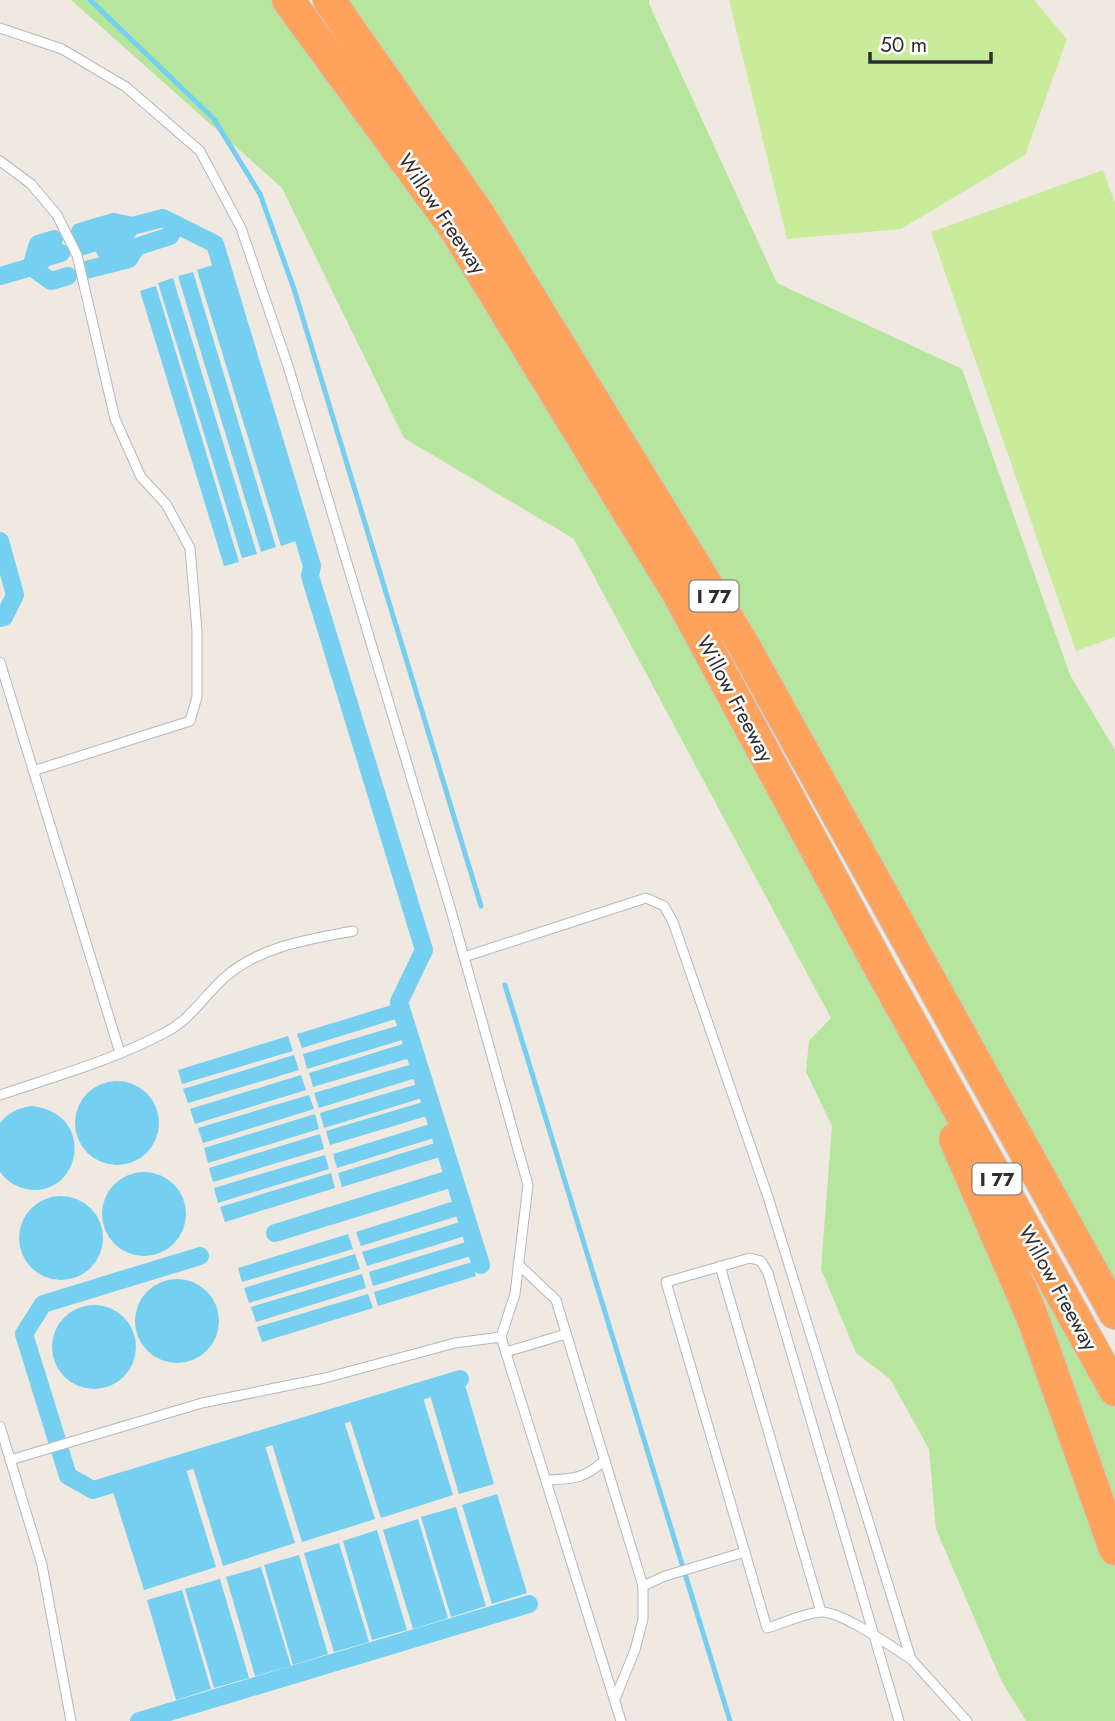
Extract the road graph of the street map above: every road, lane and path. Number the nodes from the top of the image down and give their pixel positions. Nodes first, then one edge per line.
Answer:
1 (288, 0) edge
2 (329, 0) edge
3 (0, 28) edge
4 (0, 161) edge
5 (0, 662) edge
6 (33, 771) junction
7 (353, 931) dead end
8 (464, 957) junction
9 (880, 968) junction
10 (120, 1053) junction
11 (0, 1095) edge
12 (1062, 1215) junction
13 (518, 1264) junction
14 (720, 1266) junction
15 (1115, 1299) edge
16 (1115, 1313) edge
17 (566, 1334) junction
18 (502, 1336) junction
19 (506, 1353) junction
20 (1115, 1390) edge
21 (0, 1426) edge
22 (10, 1460) junction
23 (605, 1460) junction
24 (547, 1480) junction
25 (1115, 1549) edge
26 (745, 1552) junction
27 (643, 1586) junction
28 (821, 1612) junction
29 (873, 1636) junction
30 (911, 1658) junction
31 (615, 1699) junction
32 (71, 1721) edge
33 (621, 1721) edge
34 (899, 1721) edge
35 (967, 1721) edge

1 - 9 highway, Willow Freeway / I 77
2 - 12 highway, Willow Freeway / I 77
3 - 8 lane
4 - 6 lane
5 - 6 lane
6 - 10 lane
7 - 10 lane
8 - 13 lane
8 - 30 lane
9 - 20 highway, Willow Freeway / I 77
9 - 25 highway
10 - 11 lane
12 - 15 highway
12 - 16 highway, Willow Freeway / I 77
13 - 17 lane
13 - 18 lane
14 - 26 lane
14 - 28 lane
14 - 29 lane
17 - 19 lane
17 - 23 lane
18 - 19 lane
18 - 22 lane
19 - 24 lane
21 - 22 lane
22 - 32 lane
23 - 24 lane
23 - 27 lane
24 - 31 lane
26 - 27 lane
26 - 28 lane
27 - 31 lane
28 - 29 lane
29 - 30 lane
29 - 34 lane
30 - 35 lane
31 - 33 lane

